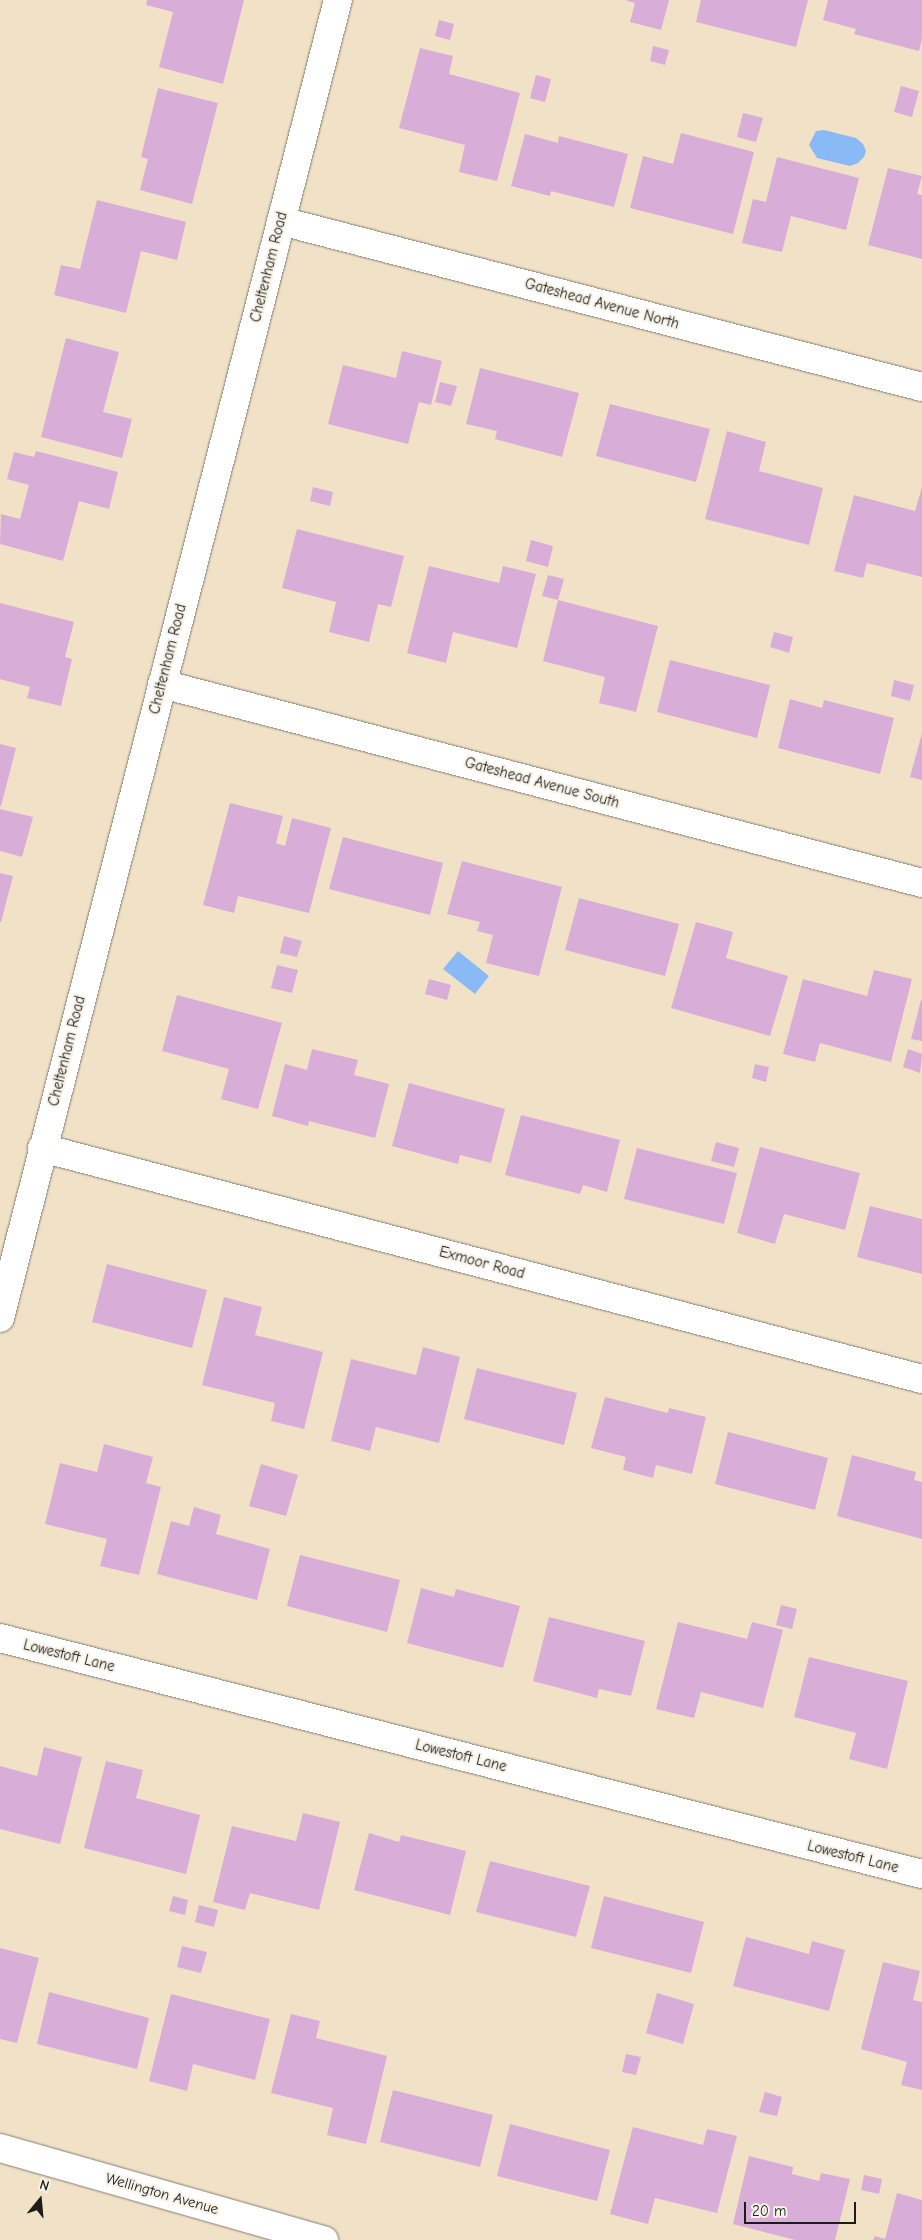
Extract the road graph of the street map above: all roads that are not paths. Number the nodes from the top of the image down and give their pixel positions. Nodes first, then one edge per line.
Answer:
1 (338, 0) edge
2 (281, 221) junction
3 (922, 387) edge
4 (162, 684) junction
5 (922, 883) edge
6 (42, 1148) junction
7 (0, 1318) edge
8 (922, 1378) edge
9 (0, 1638) edge
10 (922, 1874) edge
11 (0, 2148) edge
12 (324, 2240) edge

1 - 2 street, Cheltenham Road
2 - 3 street, Gateshead Avenue North
2 - 4 street, Cheltenham Road
4 - 5 street, Gateshead Avenue South
4 - 6 street, Cheltenham Road
6 - 7 street, Cheltenham Road
6 - 8 street, Exmoor Road
9 - 10 street, Lowestoft Lane
11 - 12 street, Wellington Avenue

